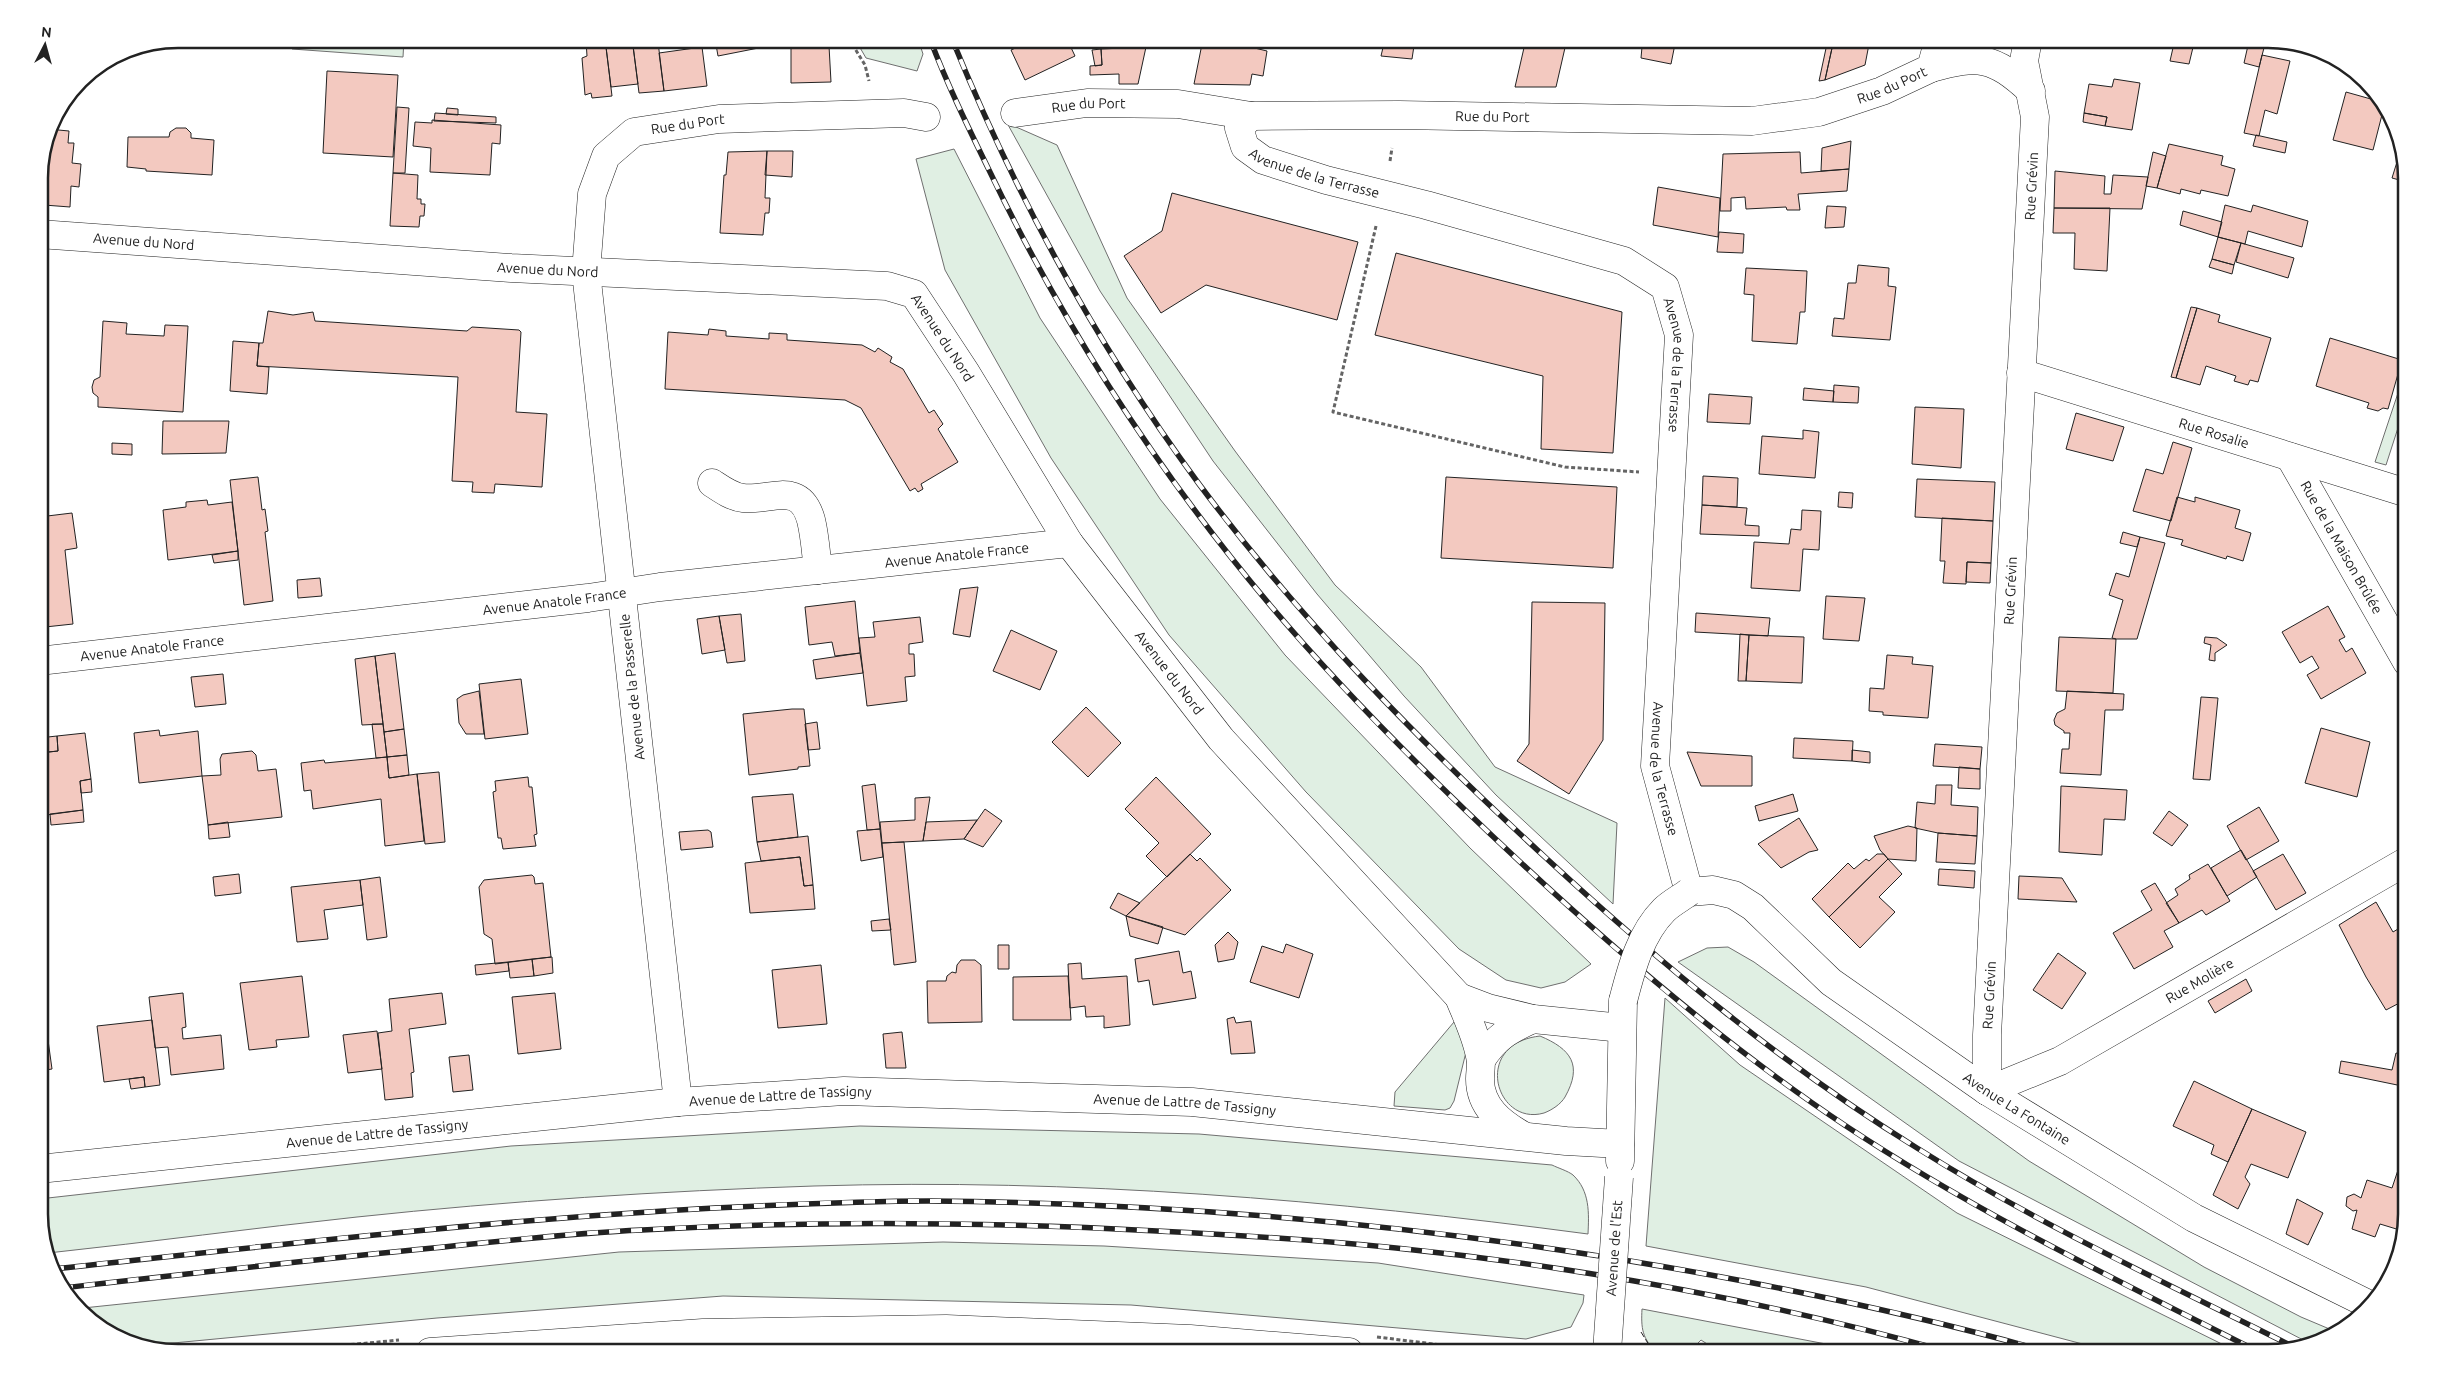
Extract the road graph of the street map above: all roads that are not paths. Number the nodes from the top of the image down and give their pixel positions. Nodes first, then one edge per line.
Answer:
1 (1937, 48) edge
2 (2026, 48) edge
3 (1931, 68) junction
4 (2031, 91) junction
5 (1014, 113) dead end
6 (1251, 116) junction
7 (926, 117) dead end
8 (48, 235) edge
9 (586, 272) junction
10 (2021, 373) junction
11 (2290, 457) junction
12 (712, 483) dead end
13 (2398, 490) edge
14 (1069, 543) junction
15 (818, 570) junction
16 (621, 593) junction
17 (2398, 646) edge
18 (48, 660) edge
19 (2398, 866) edge
20 (1689, 892) junction
21 (1459, 997) junction
22 (1622, 1014) junction
23 (1533, 1019) junction
24 (1481, 1060) junction
25 (1987, 1091) junction
26 (678, 1102) junction
27 (1522, 1135) junction
28 (1620, 1144) junction
29 (48, 1169) edge
30 (2364, 1302) edge
31 (704, 1342) edge
32 (649, 1344) edge
33 (1251, 1344) edge
34 (1607, 1344) edge

1 - 3 street, Rue du Port
2 - 4 street, Rue Grévin
3 - 4 street
3 - 6 street, Rue du Port
4 - 10 street, Rue Grévin
5 - 6 street, Rue du Port
6 - 20 street, Avenue de la Terrasse
7 - 9 street, Rue du Port
8 - 9 street, Avenue du Nord
9 - 14 street, Avenue du Nord
9 - 16 street, Avenue de la Passerelle
10 - 11 street, Rue Rosalie
10 - 25 street, Rue Grévin
11 - 13 street, Rue Rosalie
11 - 17 street, Rue de la Maison Brûlée
12 - 15 street
14 - 15 street, Avenue Anatole France
14 - 21 street, Avenue du Nord
15 - 16 street, Avenue Anatole France
16 - 18 street, Avenue Anatole France
16 - 26 street, Avenue de la Passerelle
19 - 25 street, Rue Molière
20 - 22 street, Avenue de l'Est, bridge
20 - 25 street, Avenue La Fontaine
21 - 23 street
21 - 24 street
22 - 23 street
22 - 28 street, Avenue de l'Est
23 - 24 street
24 - 27 street
25 - 30 street, Avenue La Fontaine
26 - 27 street, Avenue de Lattre de Tassigny
26 - 29 street, Avenue de Lattre de Tassigny
27 - 28 street, Avenue de Lattre de Tassigny
28 - 34 street, Avenue de l'Est, bridge
31 - 32 street
31 - 33 street

